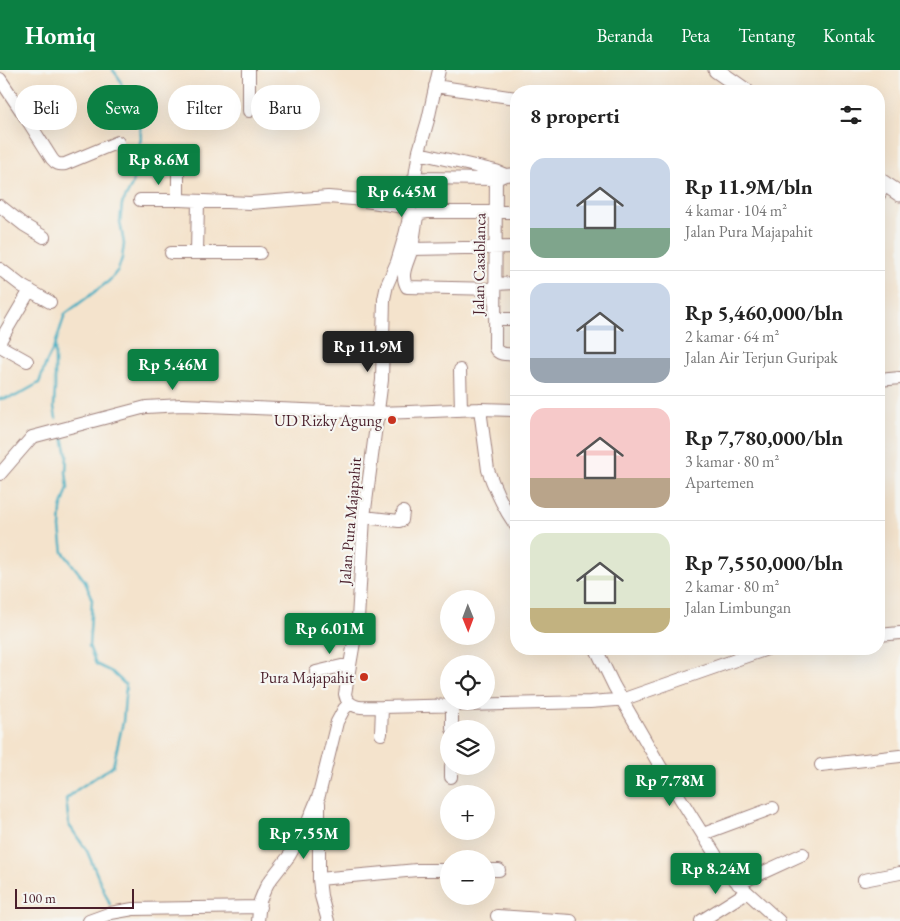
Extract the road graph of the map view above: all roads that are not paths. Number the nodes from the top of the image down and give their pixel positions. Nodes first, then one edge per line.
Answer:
1 (249, 70) edge
2 (439, 70) edge
3 (716, 70) edge
4 (0, 79) edge
5 (737, 85) edge
6 (435, 86) junction
7 (510, 97) edge
8 (249, 111) dead end
9 (118, 142) dead end
10 (418, 153) junction
11 (432, 156) junction
12 (178, 166) dead end
13 (503, 175) edge
14 (420, 178) junction
15 (885, 188) edge
16 (900, 194) edge
17 (140, 200) dead end
18 (178, 200) junction
19 (198, 201) junction
20 (0, 206) edge
21 (410, 208) junction
22 (493, 212) junction
23 (510, 212) edge
24 (44, 237) dead end
25 (496, 247) junction
26 (510, 247) edge
27 (412, 249) junction
28 (171, 252) dead end
29 (196, 253) junction
30 (260, 253) dead end
31 (0, 269) edge
32 (510, 284) edge
33 (495, 287) junction
34 (30, 290) junction
35 (50, 302) dead end
36 (495, 319) junction
37 (510, 319) edge
38 (0, 342) edge
39 (0, 346) edge
40 (510, 354) edge
41 (27, 361) dead end
42 (460, 370) dead end
43 (900, 378) edge
44 (885, 379) edge
45 (480, 408) junction
46 (461, 410) junction
47 (510, 410) edge
48 (377, 413) junction
49 (0, 474) edge
50 (403, 512) dead end
51 (510, 513) edge
52 (364, 517) junction
53 (900, 633) edge
54 (885, 634) edge
55 (599, 655) edge
56 (750, 655) edge
57 (350, 664) junction
58 (316, 672) dead end
59 (622, 699) junction
60 (349, 704) junction
61 (495, 704) edge
62 (440, 705) edge
63 (382, 707) junction
64 (380, 734) dead end
65 (900, 756) edge
66 (821, 765) dead end
67 (319, 795) junction
68 (773, 808) dead end
69 (702, 834) junction
70 (804, 854) dead end
71 (440, 870) edge
72 (900, 873) edge
73 (319, 879) junction
74 (864, 880) dead end
75 (742, 888) junction
76 (260, 907) junction
77 (497, 916) dead end
78 (95, 920) edge
79 (258, 921) edge
80 (328, 921) edge
81 (571, 921) edge
82 (701, 921) edge
83 (779, 921) edge

1 - 8 street
2 - 6 street, Jalan Pura Majapahit
3 - 5 main road
4 - 9 street
6 - 7 street
6 - 10 street, Jalan Pura Majapahit
10 - 11 street
10 - 14 street, Jalan Pura Majapahit
11 - 13 street
11 - 14 street
12 - 18 street
13 - 14 street
13 - 22 street, Jalan Casablanca
14 - 21 street, Jalan Pura Majapahit
15 - 16 main road
17 - 18 street
18 - 19 street
19 - 21 street
19 - 29 street
20 - 24 street
21 - 48 street, Jalan Pura Majapahit
22 - 23 street
22 - 25 street, Jalan Casablanca
22 - 27 street
25 - 26 street
25 - 27 street
25 - 33 street, Jalan Casablanca
27 - 33 street
28 - 29 street
29 - 30 street
31 - 34 street
32 - 33 street
33 - 36 street, Jalan Casablanca
34 - 35 street
34 - 38 street
36 - 37 street
36 - 40 street, Jalan Casablanca
39 - 41 street
42 - 46 street
43 - 44 street
45 - 46 street
45 - 47 street
45 - 51 street
46 - 48 street
48 - 49 street
48 - 52 street, Jalan Pura Majapahit
50 - 52 street
52 - 57 street, Jalan Pura Majapahit
53 - 54 street
55 - 59 street
56 - 59 street
57 - 58 street
57 - 60 street, Jalan Pura Majapahit
59 - 61 street
59 - 69 street
60 - 63 street
60 - 67 street
62 - 63 street
63 - 64 street
65 - 66 street
67 - 73 street
67 - 76 street
68 - 69 street
69 - 75 street
70 - 75 street
71 - 73 street
72 - 74 street
73 - 80 street
75 - 82 street
75 - 83 street
76 - 78 street
76 - 79 street
77 - 81 street

